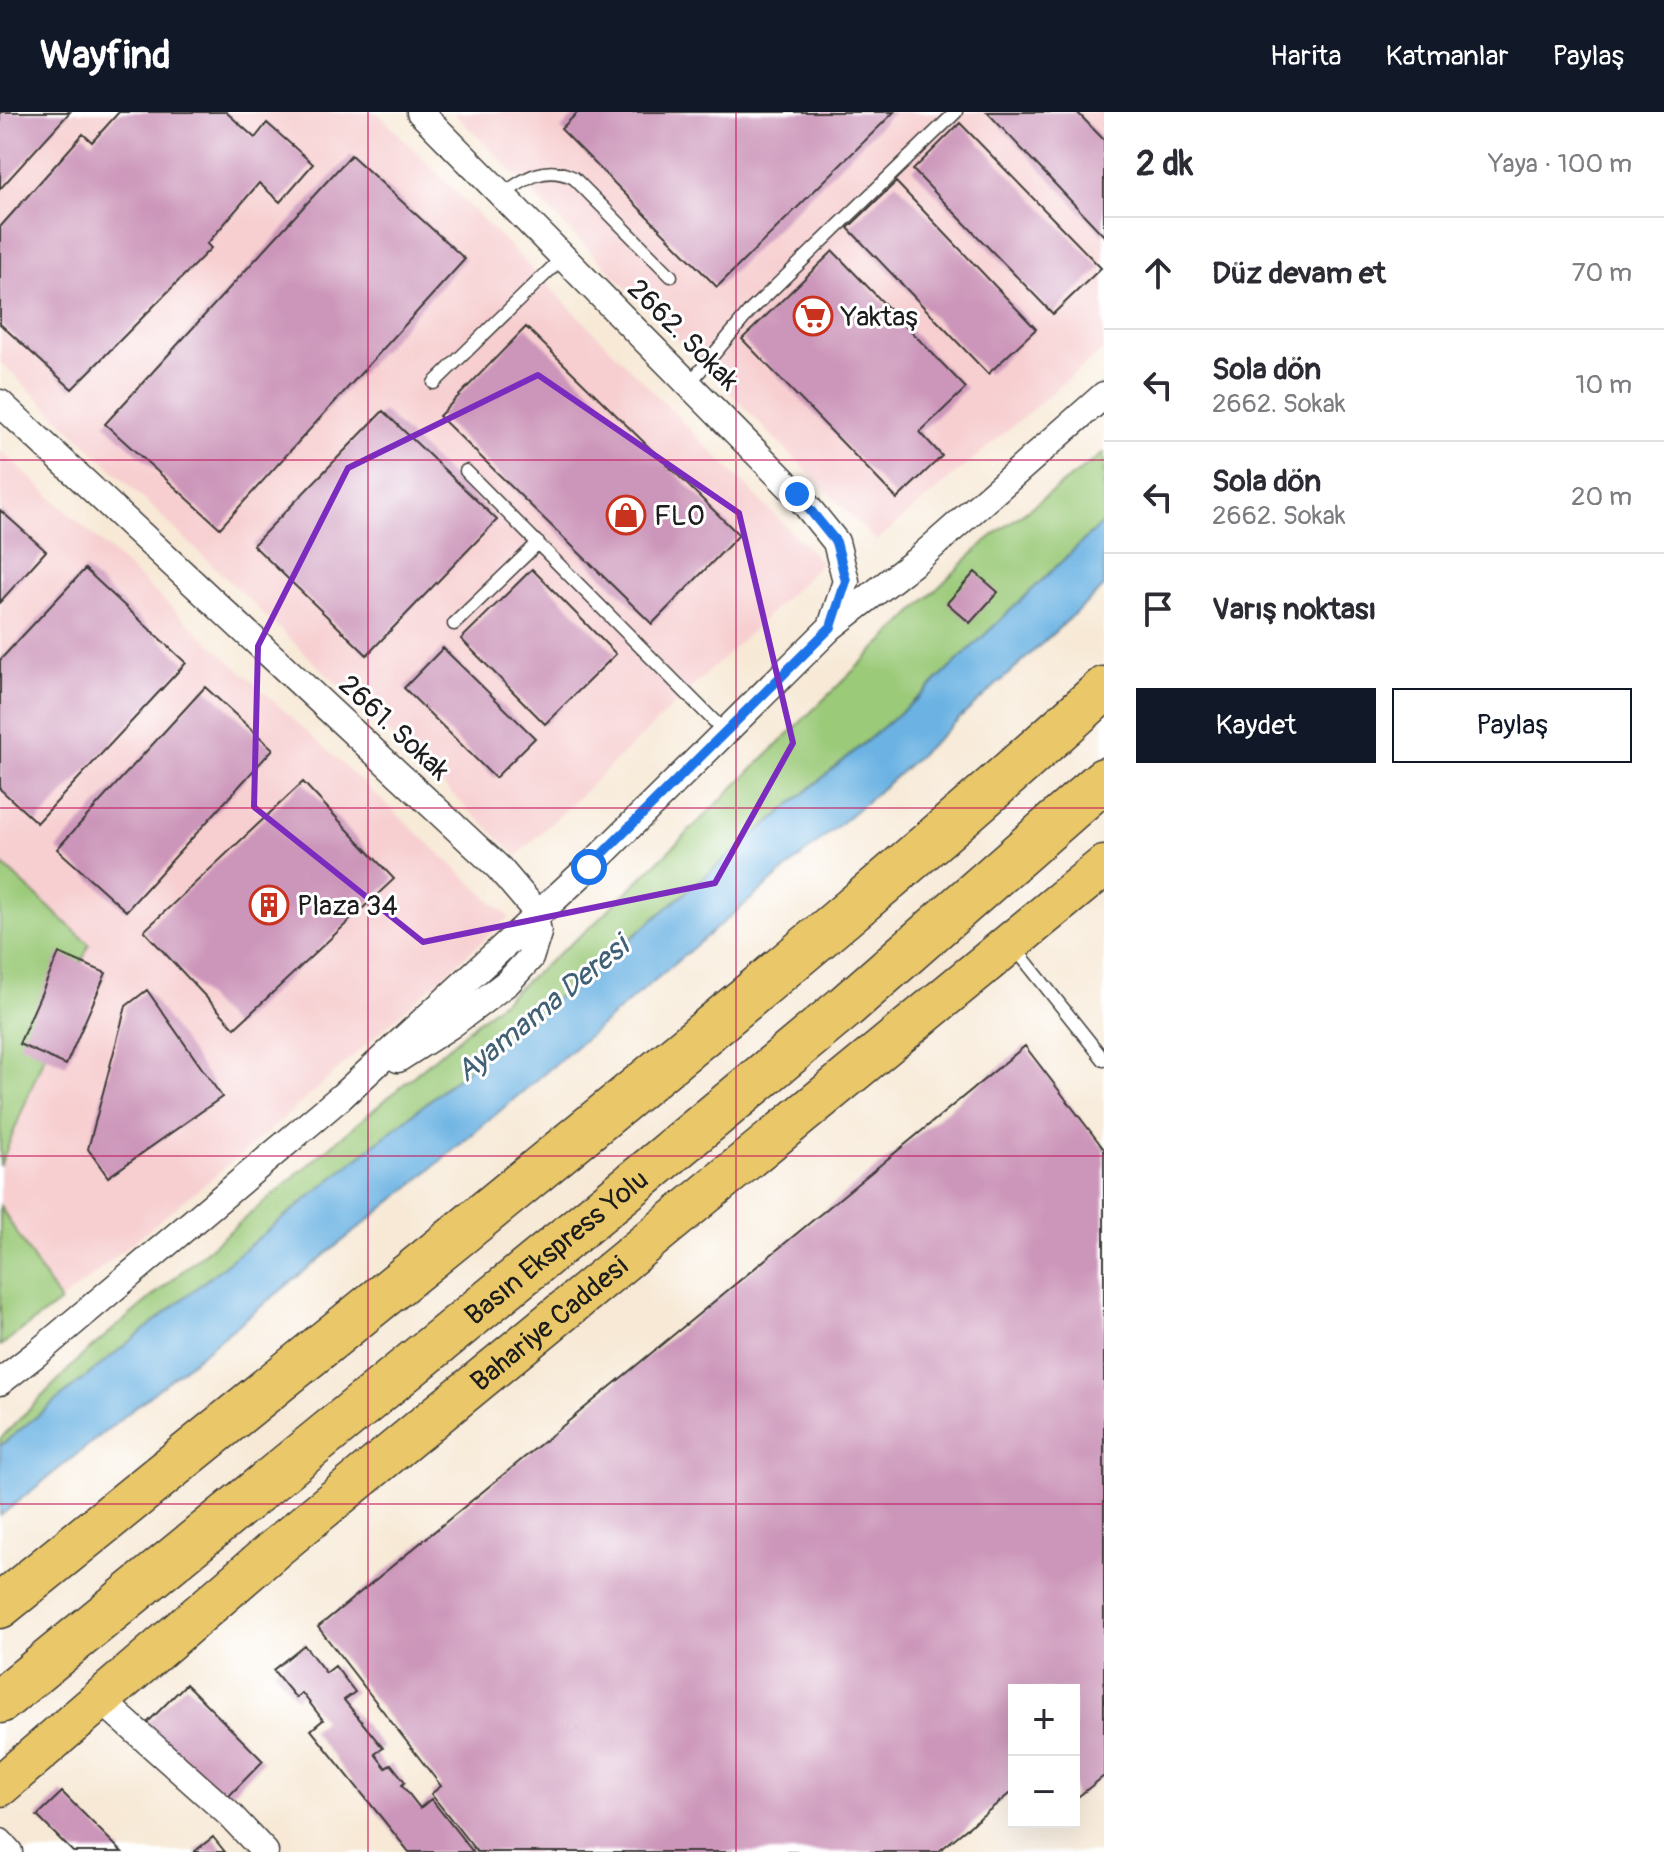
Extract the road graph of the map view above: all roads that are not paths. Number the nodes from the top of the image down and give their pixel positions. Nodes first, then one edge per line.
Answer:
1 (420, 112) edge
2 (956, 112) edge
3 (502, 195) junction
4 (563, 257) junction
5 (671, 276) dead end
6 (434, 383) dead end
7 (689, 384) junction
8 (1104, 395) edge
9 (0, 403) edge
10 (466, 471) dead end
11 (538, 543) junction
12 (454, 624) dead end
13 (831, 627) junction
14 (1104, 689) edge
15 (725, 732) junction
16 (1104, 780) edge
17 (1104, 866) edge
18 (535, 917) junction
19 (1010, 943) junction
20 (1104, 1060) edge
21 (0, 1382) edge
22 (0, 1606) edge
23 (100, 1699) junction
24 (0, 1701) edge
25 (0, 1786) edge
26 (0, 1842) edge
27 (9, 1852) edge
28 (265, 1852) edge

1 - 3 street, 2662. Sokak
2 - 7 lane
3 - 4 street, 2662. Sokak
3 - 5 lane
4 - 6 lane
4 - 7 street, 2662. Sokak
7 - 13 street, 2662. Sokak
8 - 13 street
9 - 18 street, 2661. Sokak
10 - 11 lane
11 - 12 lane
11 - 15 lane
13 - 15 street
14 - 22 highway
15 - 18 street
16 - 24 highway, Basın Ekspress Yolu
17 - 19 main road, Bahariye Caddesi
18 - 21 street
19 - 20 lane
19 - 23 main road, Bahariye Caddesi
23 - 25 main road, Bahariye Caddesi
23 - 28 street
26 - 27 street

